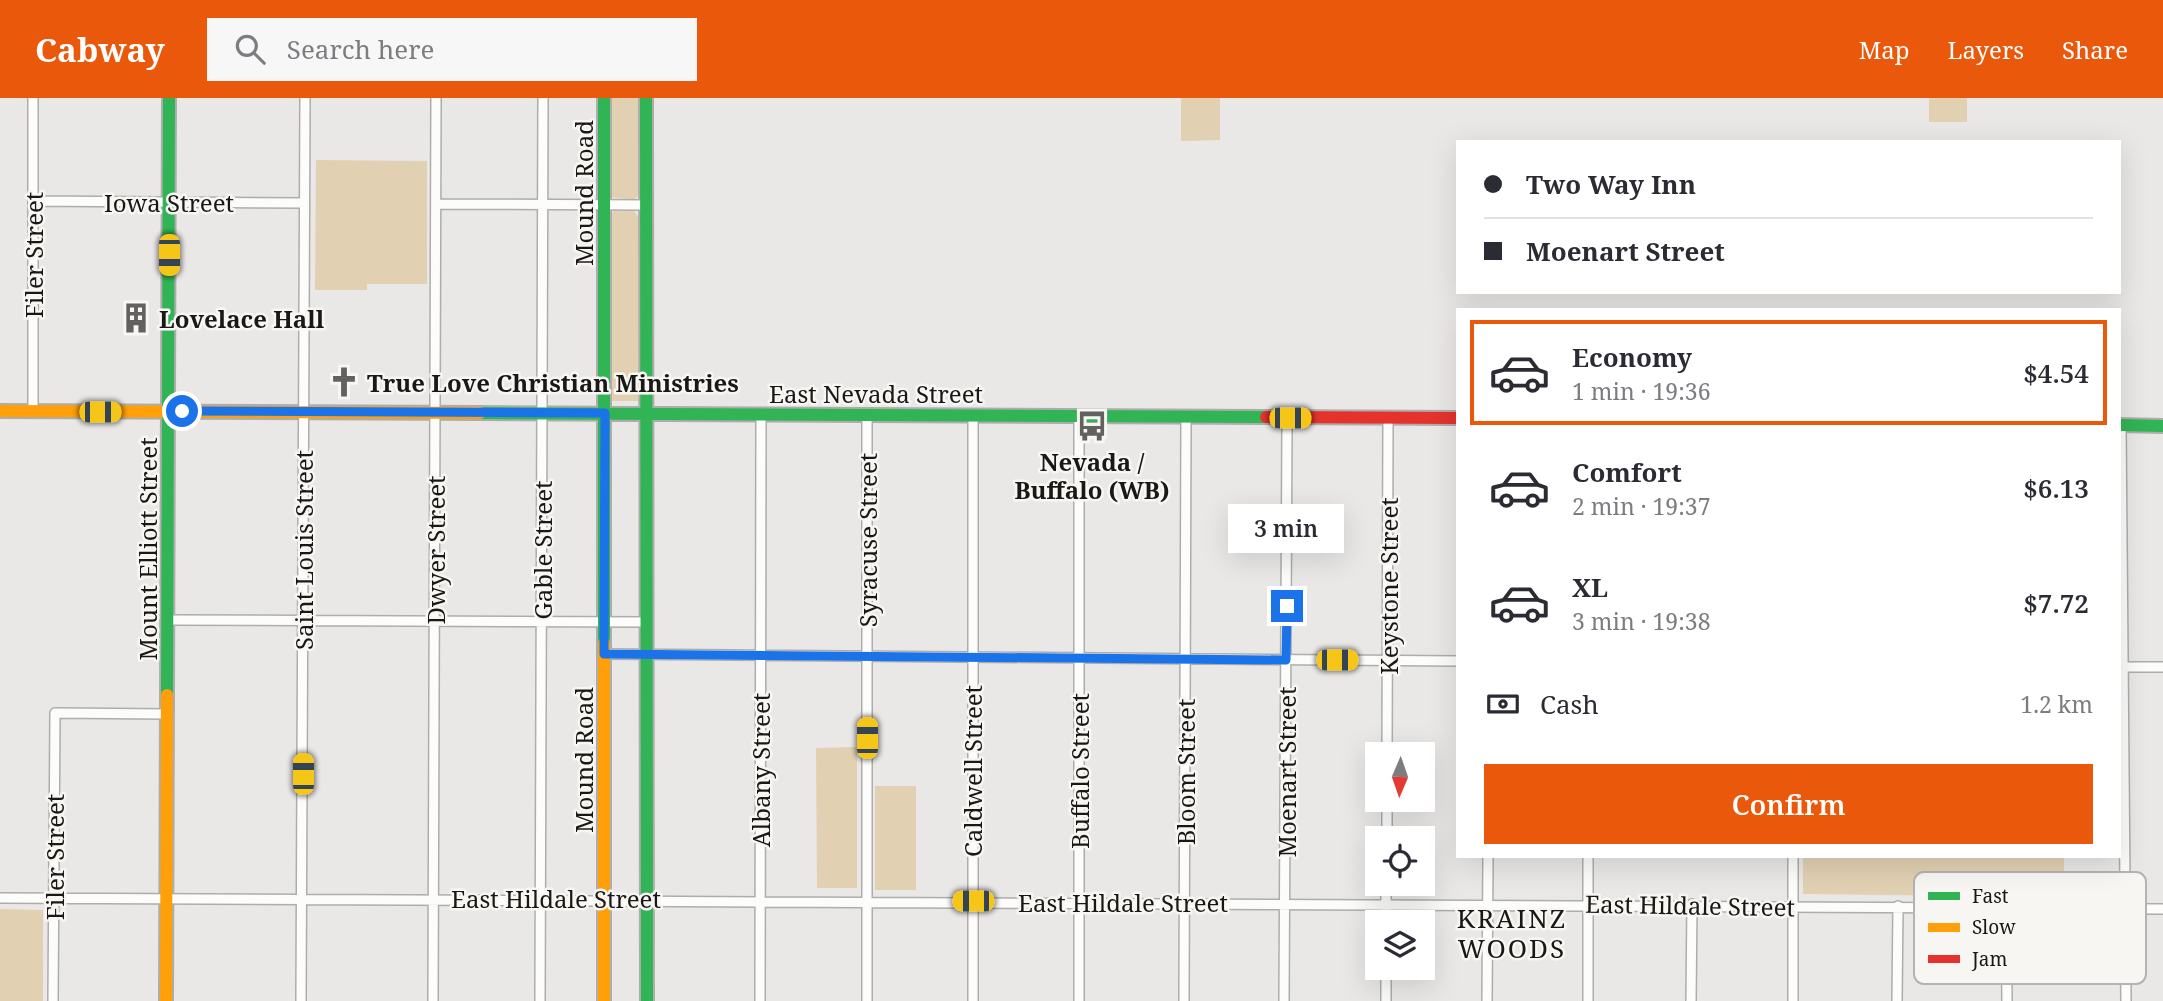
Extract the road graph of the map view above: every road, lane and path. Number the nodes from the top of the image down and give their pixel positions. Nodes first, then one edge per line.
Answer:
1 (33, 98) edge
2 (169, 98) edge
3 (304, 98) edge
4 (436, 98) edge
5 (543, 98) edge
6 (604, 98) edge
7 (646, 98) edge
8 (33, 201) junction
9 (169, 203) junction
10 (304, 203) junction
11 (436, 204) junction
12 (543, 205) junction
13 (605, 205) junction
14 (646, 205) junction
15 (0, 411) edge
16 (33, 411) junction
17 (168, 411) junction
18 (303, 412) junction
19 (435, 413) junction
20 (542, 413) junction
21 (605, 413) junction
22 (647, 413) junction
23 (761, 414) junction
24 (867, 414) junction
25 (973, 415) junction
26 (1079, 416) junction
27 (1186, 416) junction
28 (1290, 418) junction
29 (1388, 418) junction
30 (1456, 418) edge
31 (2121, 425) edge
32 (2163, 426) edge
33 (167, 620) junction
34 (303, 621) junction
35 (435, 621) junction
36 (605, 621) junction
37 (542, 622) junction
38 (647, 622) junction
39 (604, 654) junction
40 (646, 654) junction
41 (760, 655) junction
42 (867, 656) junction
43 (972, 657) junction
44 (1079, 658) junction
45 (1185, 659) junction
46 (1286, 660) junction
47 (1387, 660) junction
48 (1456, 661) edge
49 (2121, 667) edge
50 (2163, 667) edge
51 (167, 714) junction
52 (1387, 742) edge
53 (1488, 858) edge
54 (1588, 858) edge
55 (1793, 858) edge
56 (2124, 872) edge
57 (1386, 896) edge
58 (302, 897) junction
59 (0, 898) edge
60 (54, 898) junction
61 (166, 898) junction
62 (433, 898) junction
63 (541, 898) junction
64 (604, 899) junction
65 (647, 899) junction
66 (760, 900) junction
67 (867, 900) junction
68 (973, 901) junction
69 (1079, 902) junction
70 (1184, 902) junction
71 (1285, 903) junction
72 (1386, 903) junction
73 (1488, 904) junction
74 (1588, 904) junction
75 (1692, 904) junction
76 (1793, 906) junction
77 (1898, 906) junction
78 (1914, 906) edge
79 (1386, 910) edge
80 (1386, 980) edge
81 (53, 1001) edge
82 (166, 1001) edge
83 (301, 1001) edge
84 (433, 1001) edge
85 (540, 1001) edge
86 (604, 1001) edge
87 (647, 1001) edge
88 (761, 1001) edge
89 (867, 1001) edge
90 (973, 1001) edge
91 (1079, 1001) edge
92 (1184, 1001) edge
93 (1284, 1001) edge
94 (1386, 1001) edge
95 (1487, 1001) edge
96 (1588, 1001) edge
97 (1691, 1001) edge
98 (1793, 1001) edge
99 (1897, 1001) edge

1 - 8 street, Filer Street
2 - 9 street, Mount Elliott Street
3 - 10 street, Saint Louis Street
4 - 11 street, Dwyer Street
5 - 12 street, Gable Street
6 - 13 street, Mound Road
7 - 14 street
8 - 9 street, Iowa Street
8 - 16 street, Filer Street
9 - 10 street, Iowa Street
9 - 17 street, Mount Elliott Street
10 - 18 street, Saint Louis Street
11 - 12 street
11 - 19 street, Dwyer Street
12 - 13 street
12 - 20 street, Gable Street
13 - 14 street
13 - 21 street, Mound Road
14 - 22 street
15 - 16 street, East Nevada Street
16 - 17 street, East Nevada Street
17 - 18 street, East Nevada Street
17 - 33 street, Mount Elliott Street
18 - 19 street, East Nevada Street
18 - 34 street, Saint Louis Street
19 - 20 street, East Nevada Street
19 - 35 street, Dwyer Street
20 - 21 street, East Nevada Street
20 - 37 street, Gable Street
21 - 22 street, East Nevada Street
21 - 36 street, Mound Road
22 - 23 street, East Nevada Street
22 - 38 street
23 - 24 street, East Nevada Street
23 - 41 street, Albany Street
24 - 25 street, East Nevada Street
24 - 42 street, Syracuse Street
25 - 26 street, East Nevada Street
25 - 43 street, Caldwell Street
26 - 27 street, East Nevada Street
26 - 44 street, Buffalo Street
27 - 28 street, East Nevada Street
27 - 45 street, Bloom Street
28 - 29 street, East Nevada Street
28 - 46 street, Moenart Street
29 - 30 street, East Nevada Street
29 - 47 street, Keystone Street
31 - 32 street
33 - 34 street
33 - 51 street, Mount Elliott Street
34 - 35 street
34 - 58 street, Saint Louis Street
35 - 37 street
35 - 62 street, Dwyer Street
36 - 37 street
36 - 38 street
36 - 39 street, Mound Road
37 - 63 street, Gable Street
38 - 40 street
39 - 40 street
39 - 64 street, Mound Road
40 - 41 street
40 - 65 street
41 - 42 street
41 - 66 street, Albany Street
42 - 43 street
42 - 67 street, Syracuse Street
43 - 44 street
43 - 68 street, Caldwell Street
44 - 45 street
44 - 69 street, Buffalo Street
45 - 46 street
45 - 70 street, Bloom Street
46 - 47 street
46 - 71 street, Moenart Street
47 - 48 street
47 - 52 street, Keystone Street
49 - 50 street
49 - 56 street
51 - 60 street, Filer Street
51 - 61 street, Mount Elliott Street
53 - 73 street
54 - 74 street
55 - 76 street
57 - 72 street
58 - 61 street, East Hildale Street
58 - 62 street, East Hildale Street
58 - 83 street, Saint Louis Street
59 - 60 street, East Hildale Street
60 - 61 street, East Hildale Street
60 - 81 street, Filer Street
61 - 82 street, Mount Elliott Street
62 - 63 street, East Hildale Street
62 - 84 street, Dwyer Street
63 - 64 street, East Hildale Street
63 - 85 street, Gable Street
64 - 65 street, East Hildale Street
64 - 86 street, Mound Road
65 - 66 street, East Hildale Street
65 - 87 street
66 - 67 street, East Hildale Street
66 - 88 street, Albany Street
67 - 68 street, East Hildale Street
67 - 89 street, Syracuse Street
68 - 69 street, East Hildale Street
68 - 90 street, Caldwell Street
69 - 70 street, East Hildale Street
69 - 91 street, Buffalo Street
70 - 71 street, East Hildale Street
70 - 92 street, Bloom Street
71 - 72 street, East Hildale Street
71 - 93 street, Moenart Street
72 - 73 street, East Hildale Street
72 - 79 street
73 - 74 street, East Hildale Street
73 - 95 street
74 - 75 street, East Hildale Street
74 - 96 street
75 - 76 street, East Hildale Street
75 - 97 street
76 - 77 street, East Hildale Street
76 - 98 street
77 - 78 street, East Hildale Street
77 - 99 street
80 - 94 street

